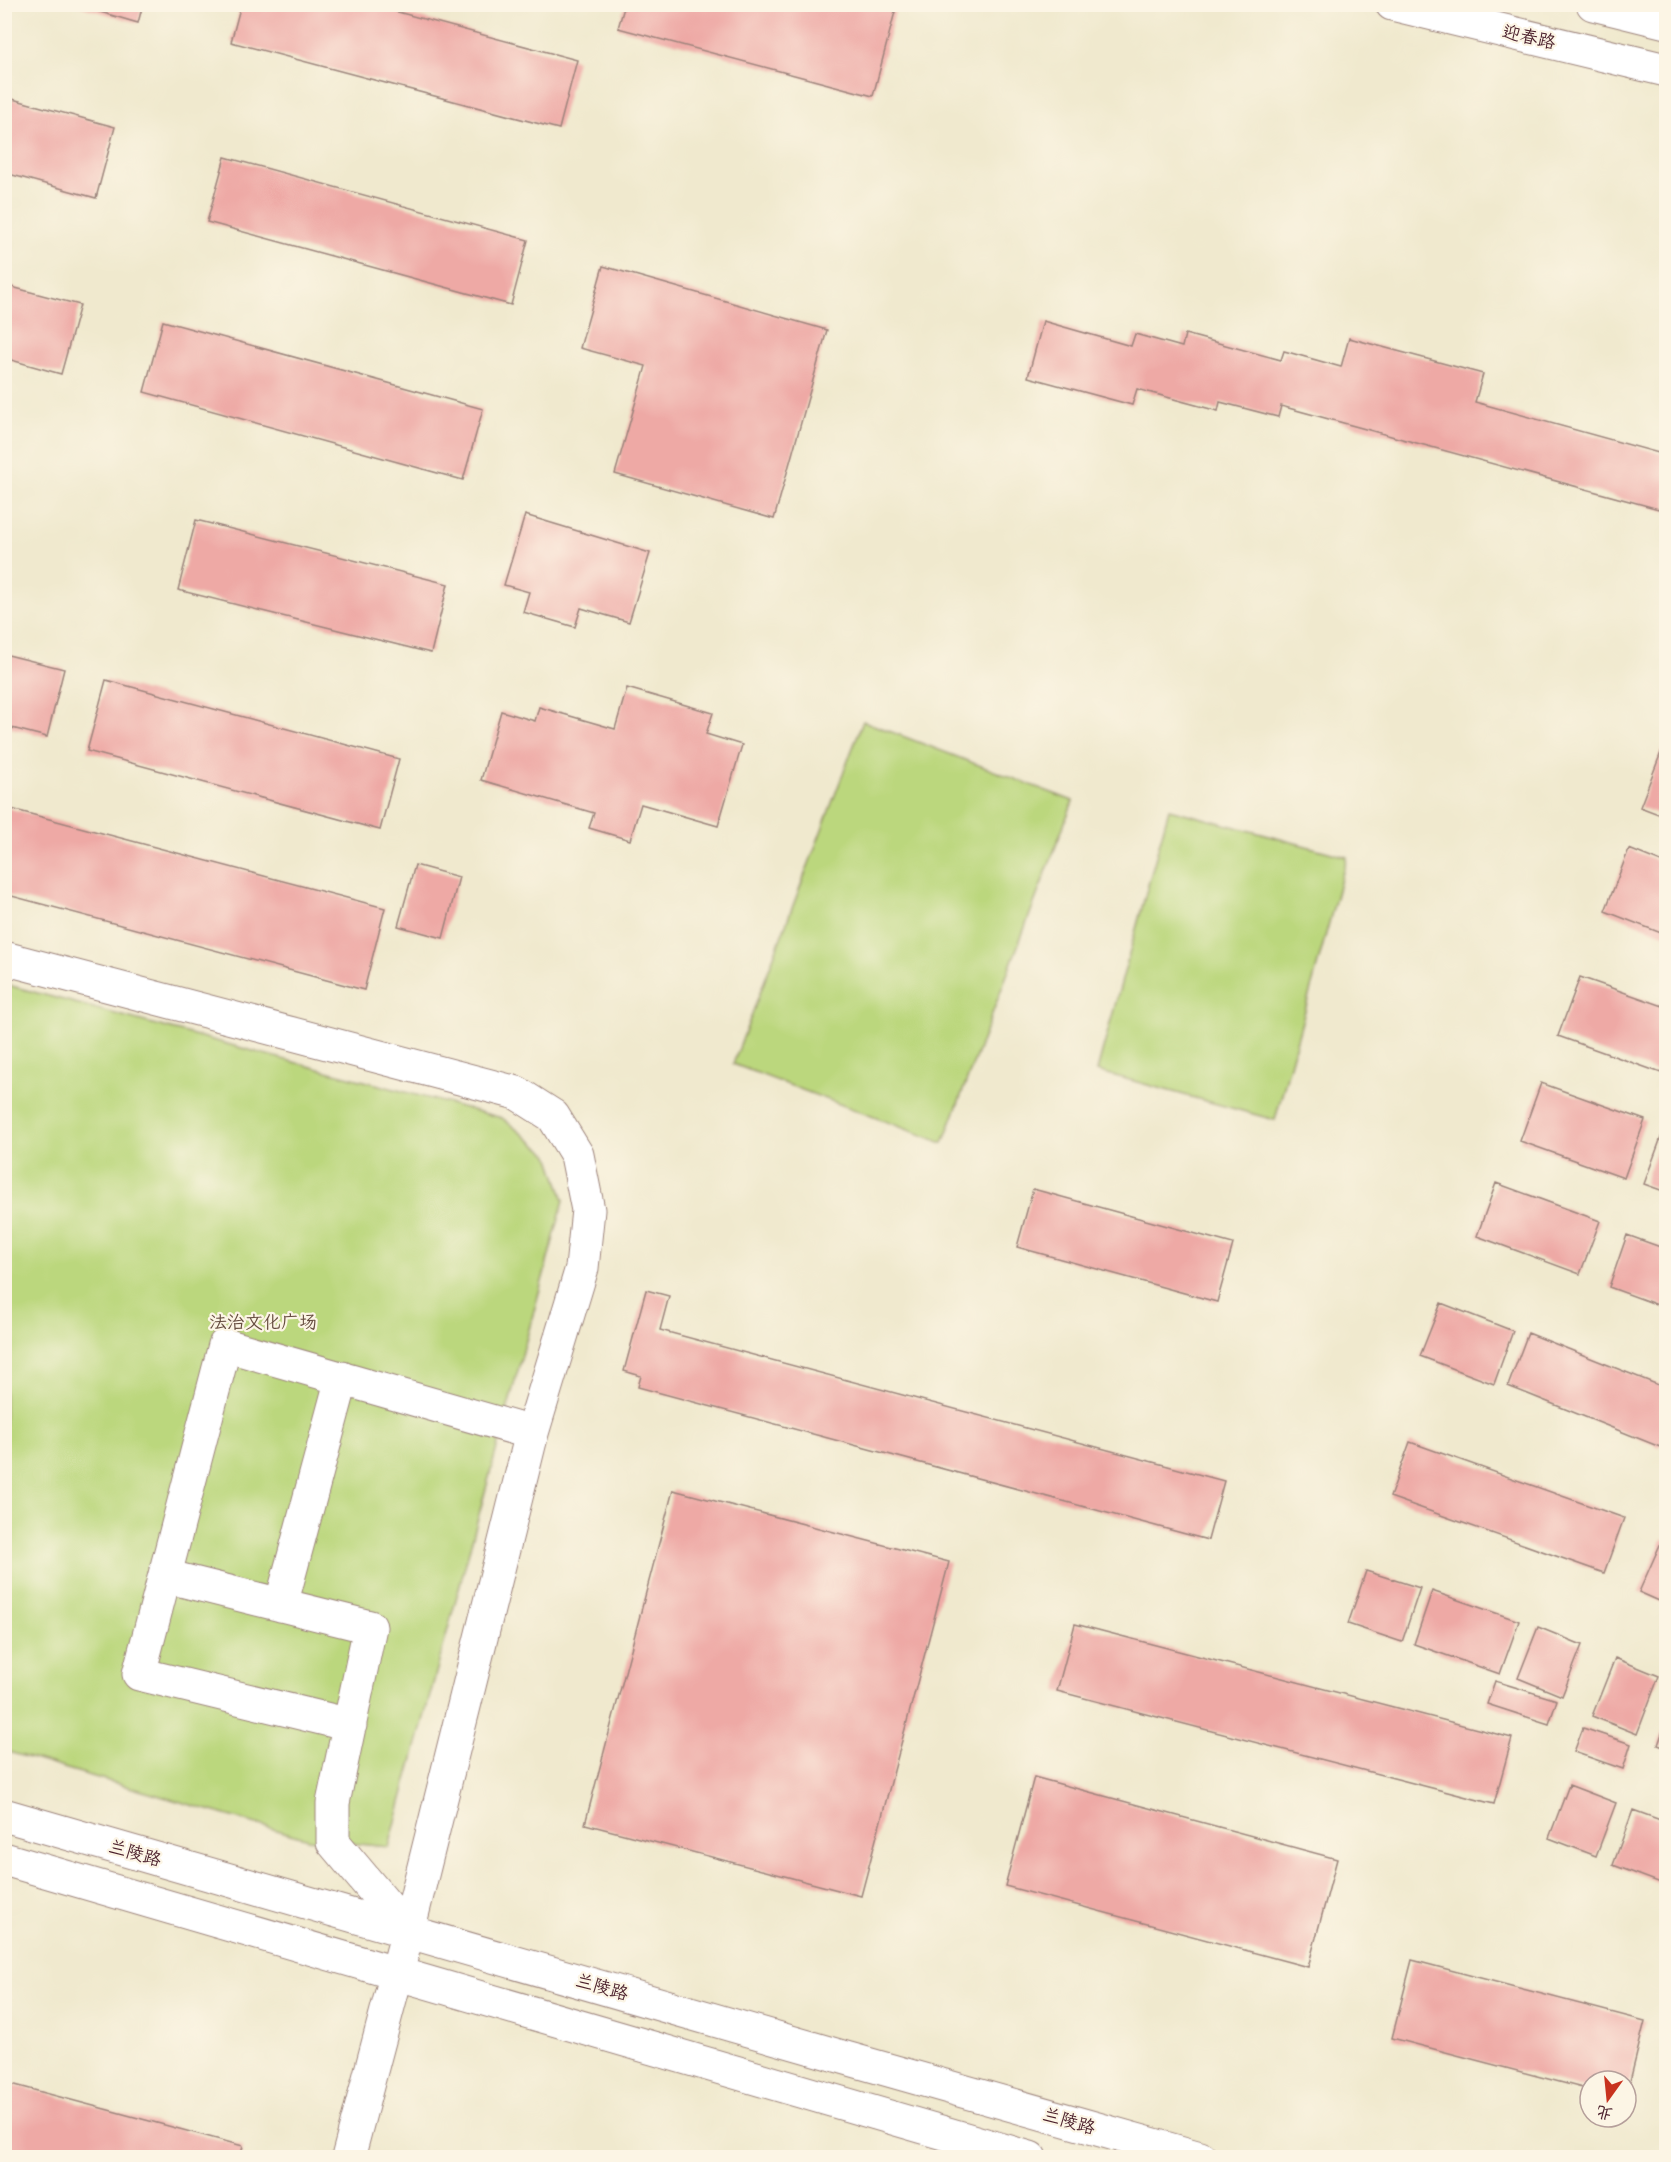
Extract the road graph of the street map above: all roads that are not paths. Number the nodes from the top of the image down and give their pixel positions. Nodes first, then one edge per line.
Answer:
1 (1392, 4) edge
2 (1593, 4) edge
3 (1666, 22) edge
4 (1666, 70) edge
5 (4, 958) edge
6 (342, 1378) junction
7 (532, 1433) junction
8 (165, 1576) junction
9 (281, 1605) junction
10 (350, 1725) junction
11 (4, 1815) edge
12 (4, 1859) edge
13 (408, 1931) junction
14 (396, 1973) junction
15 (348, 2157) edge
16 (1030, 2157) edge
17 (1200, 2157) edge

1 - 4 street, 迎春路
2 - 3 street
5 - 7 street
6 - 7 street
6 - 8 street
6 - 9 street
7 - 13 street
8 - 9 street
8 - 10 street
9 - 10 street
10 - 13 street
11 - 13 street, 兰陵路
12 - 14 street
13 - 14 street
13 - 17 street, 兰陵路
14 - 15 street
14 - 16 street

